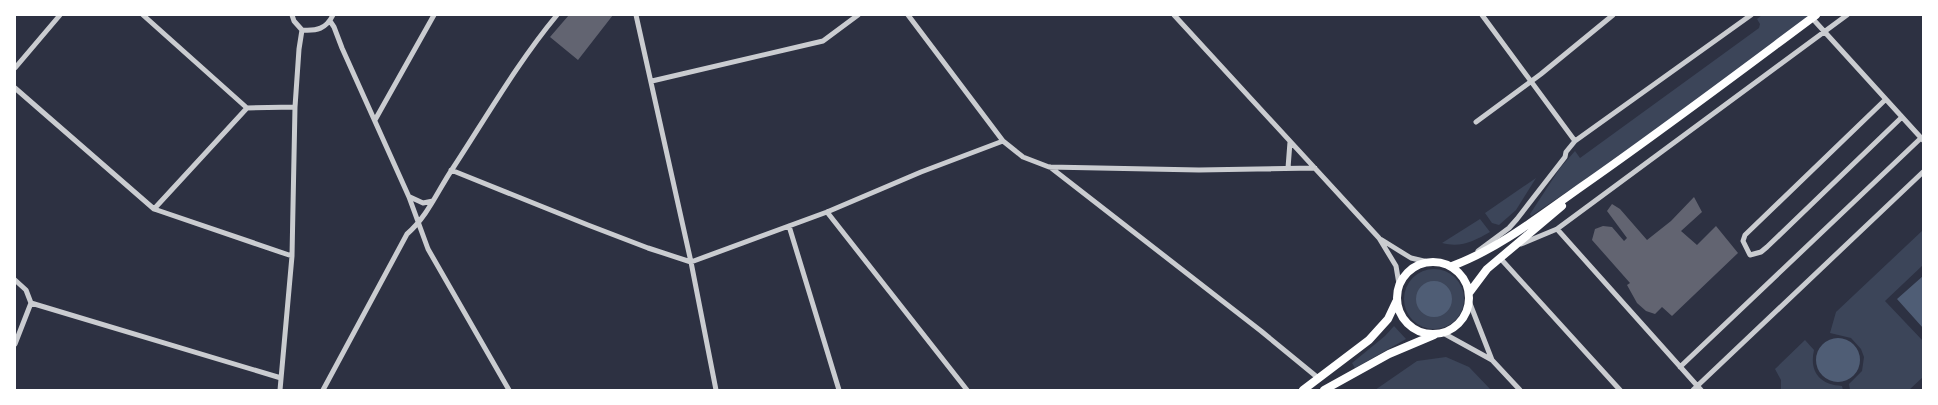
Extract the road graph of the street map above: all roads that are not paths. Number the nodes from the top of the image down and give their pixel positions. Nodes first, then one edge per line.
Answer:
1 (60, 15) edge
2 (143, 15) edge
3 (333, 15) edge
4 (434, 15) edge
5 (557, 15) edge
6 (636, 15) edge
7 (858, 15) edge
8 (908, 15) edge
9 (1174, 15) edge
10 (1482, 15) edge
11 (1612, 15) edge
12 (1751, 15) edge
13 (1847, 15) edge
14 (1814, 17) edge
15 (293, 18) edge
16 (330, 21) junction
17 (302, 30) junction
18 (1823, 32) junction
19 (15, 68) edge
20 (652, 81) junction
21 (1531, 82) junction
22 (15, 88) edge
23 (1885, 100) junction
24 (295, 107) junction
25 (247, 108) junction
26 (1902, 118) junction
27 (375, 120) junction
28 (1476, 122) dead end
29 (1922, 139) edge
30 (1003, 141) junction
31 (1575, 141) junction
32 (1290, 142) junction
33 (1049, 167) junction
34 (1288, 168) junction
35 (1315, 168) junction
36 (451, 170) junction
37 (1923, 172) edge
38 (1601, 174) junction
39 (409, 197) junction
40 (433, 201) junction
41 (154, 209) junction
42 (827, 212) junction
43 (419, 223) junction
44 (789, 226) junction
45 (1557, 229) junction
46 (1379, 238) junction
47 (1511, 248) junction
48 (292, 256) junction
49 (1500, 258) junction
50 (692, 262) junction
51 (1428, 262) junction
52 (1464, 262) junction
53 (1452, 266) junction
54 (15, 280) edge
55 (1399, 284) junction
56 (1469, 297) junction
57 (1396, 302) junction
58 (30, 303) junction
59 (1439, 334) junction
60 (15, 344) edge
61 (1492, 360) junction
62 (1680, 367) junction
63 (1317, 377) junction
64 (281, 378) junction
65 (1697, 389) edge
66 (280, 390) edge
67 (323, 390) edge
68 (510, 390) edge
69 (716, 390) edge
70 (839, 390) edge
71 (967, 390) edge
72 (1304, 390) edge
73 (1324, 390) edge
74 (1520, 390) edge
75 (1620, 390) edge

1 - 19 street
2 - 25 street
3 - 16 street
4 - 27 street
5 - 36 street
6 - 20 street
7 - 20 street
8 - 30 street
9 - 32 street
10 - 21 street
11 - 21 street
12 - 31 street
13 - 18 street
14 - 18 street
14 - 38 main road
15 - 17 street
16 - 17 street
16 - 27 street
17 - 24 street
18 - 23 street
18 - 45 street
20 - 50 street
21 - 28 street
21 - 31 street
22 - 41 street
23 - 26 street
23 - 26 street
24 - 25 street
24 - 48 street
25 - 41 street
26 - 29 street
27 - 39 street
29 - 62 street
30 - 33 street
30 - 42 street
31 - 52 street
32 - 34 street
32 - 35 street
33 - 34 street
33 - 63 street
34 - 35 street
35 - 46 street
36 - 40 street
36 - 50 street
37 - 65 street
38 - 47 main road
38 - 52 main road
39 - 40 street
39 - 43 street
40 - 43 street
41 - 48 street
42 - 44 street
42 - 71 street
43 - 67 street
43 - 68 street
44 - 50 street
44 - 70 street
45 - 47 street
45 - 62 street
46 - 51 street
46 - 55 street
47 - 49 main road
48 - 64 street
49 - 56 main road
49 - 75 street
50 - 69 street
51 - 53 main road
51 - 55 main road
52 - 53 main road
53 - 56 main road
54 - 58 street
55 - 57 main road
56 - 59 main road
56 - 61 street
57 - 59 main road
57 - 63 main road
58 - 60 street
58 - 64 street
59 - 61 street
59 - 73 main road
61 - 74 street
62 - 65 street
63 - 72 main road
64 - 66 street

